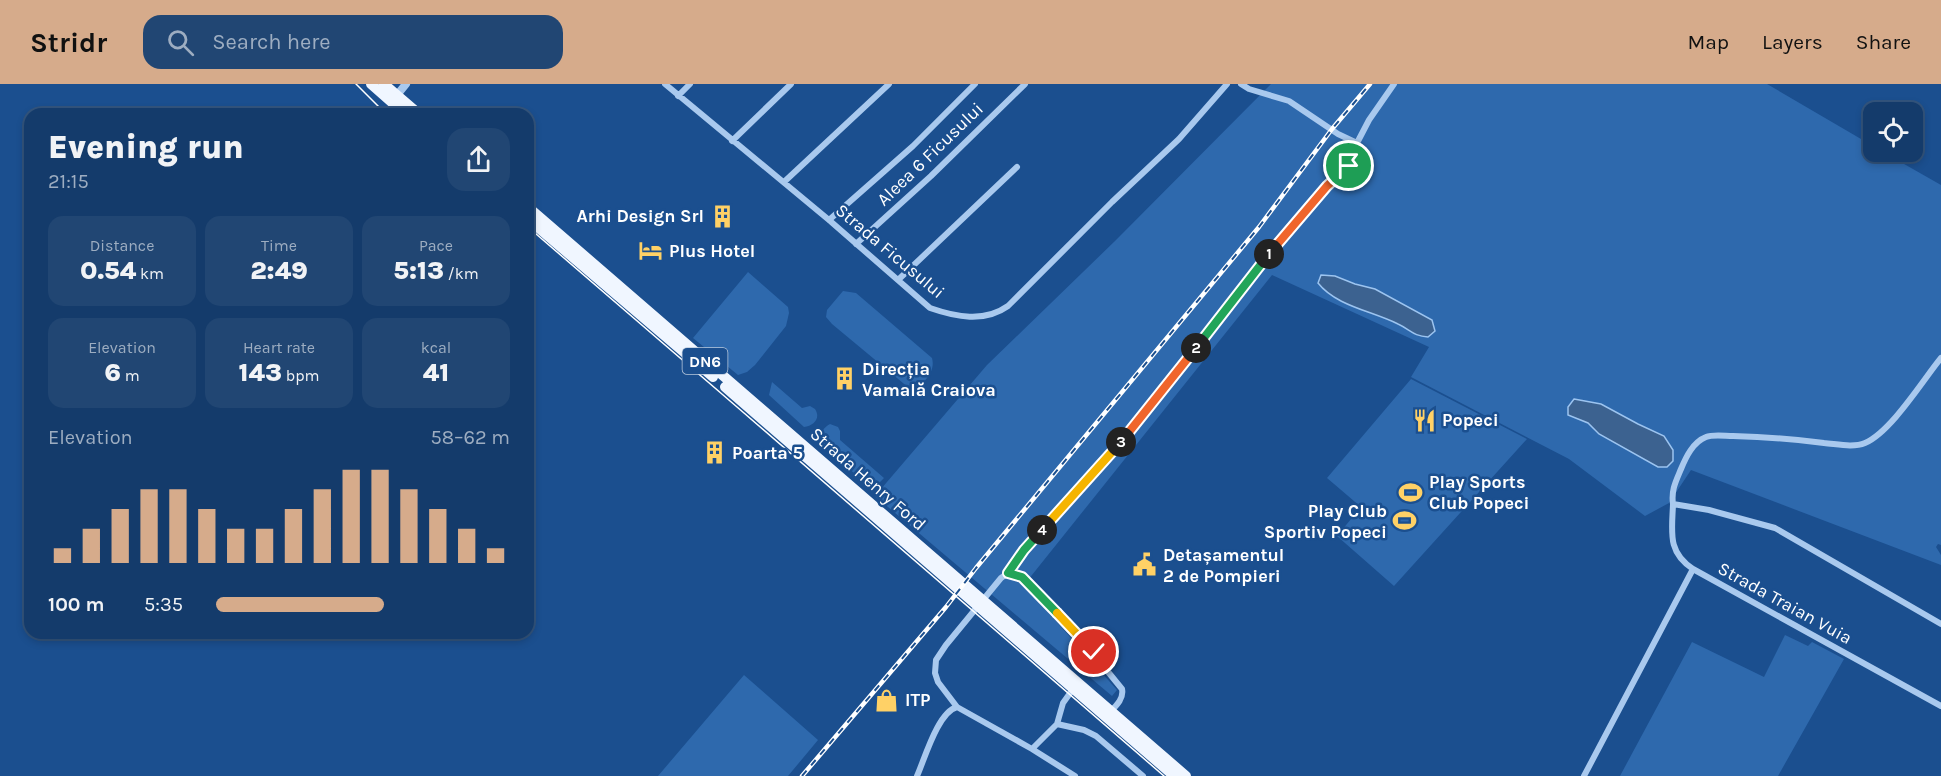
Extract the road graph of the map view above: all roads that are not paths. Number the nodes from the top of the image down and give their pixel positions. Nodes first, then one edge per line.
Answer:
1 (370, 84) edge
2 (384, 84) edge
3 (406, 84) edge
4 (665, 84) edge
5 (690, 84) edge
6 (791, 84) edge
7 (889, 84) edge
8 (975, 84) edge
9 (1025, 84) edge
10 (1227, 84) edge
11 (1240, 84) edge
12 (1394, 84) edge
13 (397, 95) junction
14 (678, 96) junction
15 (398, 108) edge
16 (412, 108) edge
17 (732, 141) junction
18 (1357, 143) junction
19 (1017, 167) dead end
20 (783, 182) junction
21 (534, 212) edge
22 (829, 220) junction
23 (534, 224) edge
24 (856, 244) junction
25 (898, 280) junction
26 (1941, 358) edge
27 (1673, 504) junction
28 (1693, 569) junction
29 (1008, 573) junction
30 (1941, 624) edge
31 (1073, 689) junction
32 (1941, 706) edge
33 (957, 707) junction
34 (1111, 711) junction
35 (1056, 724) junction
36 (1032, 749) junction
37 (917, 776) edge
38 (1075, 776) edge
39 (1143, 776) edge
40 (1174, 776) edge
41 (1186, 776) edge
42 (1584, 776) edge

1 - 15 main road
2 - 13 main road
3 - 13 street
4 - 14 street, Strada Ficusului
5 - 14 street
6 - 17 street
7 - 20 street
8 - 22 street
9 - 24 street, Aleea 6 Ficusului
10 - 25 street, Strada Ficusului
11 - 18 street
12 - 18 street
13 - 16 main road
14 - 17 street, Strada Ficusului
17 - 20 street, Strada Ficusului
18 - 29 street
19 - 25 street
20 - 22 street, Strada Ficusului
21 - 34 main road, Strada Henry Ford / DN6
22 - 24 street, Strada Ficusului
23 - 31 main road, Strada Henry Ford / DN6
24 - 25 street, Strada Ficusului
26 - 27 street
27 - 28 street
27 - 30 street
28 - 32 street, Strada Traian Vuia
28 - 42 street, Strada Traian Vuia
29 - 33 street
29 - 34 street
31 - 35 street
31 - 40 main road, Strada Henry Ford / DN6
33 - 36 street
33 - 37 street
34 - 41 main road, Strada Henry Ford / DN6
35 - 36 street
35 - 39 street
36 - 38 street

